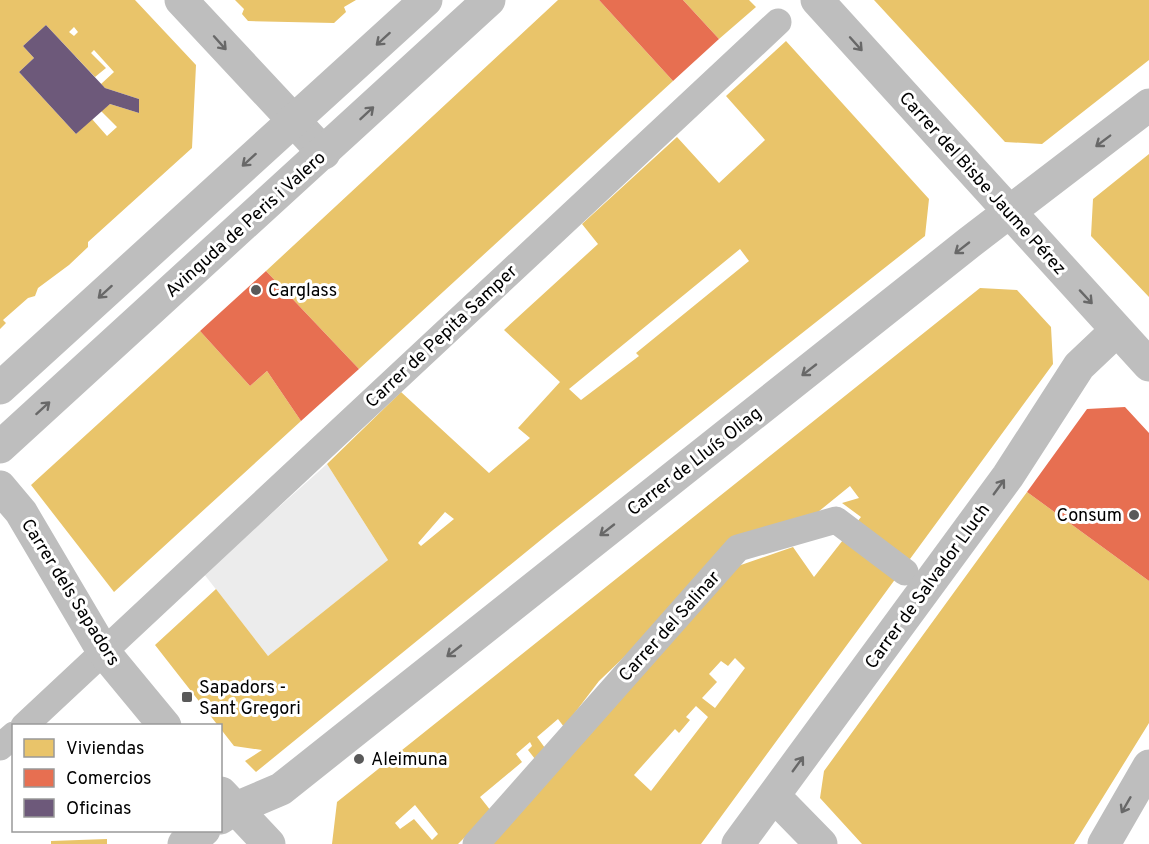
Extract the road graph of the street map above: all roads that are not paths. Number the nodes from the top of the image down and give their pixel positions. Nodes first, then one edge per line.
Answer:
1 (181, 0) edge
2 (426, 0) edge
3 (489, 0) edge
4 (817, 0) edge
5 (778, 22) dead end
6 (1149, 105) edge
7 (293, 121) junction
8 (324, 153) junction
9 (1008, 213) junction
10 (1117, 330) junction
11 (1149, 365) edge
12 (0, 388) edge
13 (0, 447) edge
14 (0, 487) edge
15 (905, 572) dead end
16 (104, 651) junction
17 (26, 724) edge
18 (163, 724) edge
19 (12, 737) edge
20 (0, 747) edge
21 (1149, 766) edge
22 (774, 796) junction
23 (225, 807) edge
24 (202, 832) edge
25 (184, 844) edge
26 (269, 844) edge
27 (476, 844) edge
28 (738, 844) edge
29 (821, 844) edge
30 (1104, 844) edge

1 -> 7 street
2 -> 7 street
8 -> 3 street, Avinguda de Peris i Valero
4 -> 9 street, Carrer del Bisbe Jaume Pérez
5 - 16 street, Carrer de Pepita Samper
6 -> 9 street, Carrer de Lluís Oliag
7 - 8 street
7 -> 12 street
13 -> 8 street, Avinguda de Peris i Valero
9 -> 10 street, Carrer del Bisbe Jaume Pérez
9 -> 23 street, Carrer de Lluís Oliag
10 - 11 street, Carrer del Bisbe Jaume Pérez
22 -> 10 street, Carrer de Salvador Lluch
14 - 16 street, Carrer dels Sapadors
15 - 27 street, Carrer del Salinar
16 - 17 street, Carrer de Pepita Samper
16 - 18 street, Carrer dels Sapadors
19 - 20 street
21 -> 30 street
22 - 28 street, Carrer de Salvador Lluch
22 - 29 street
23 - 26 street
24 - 25 street

